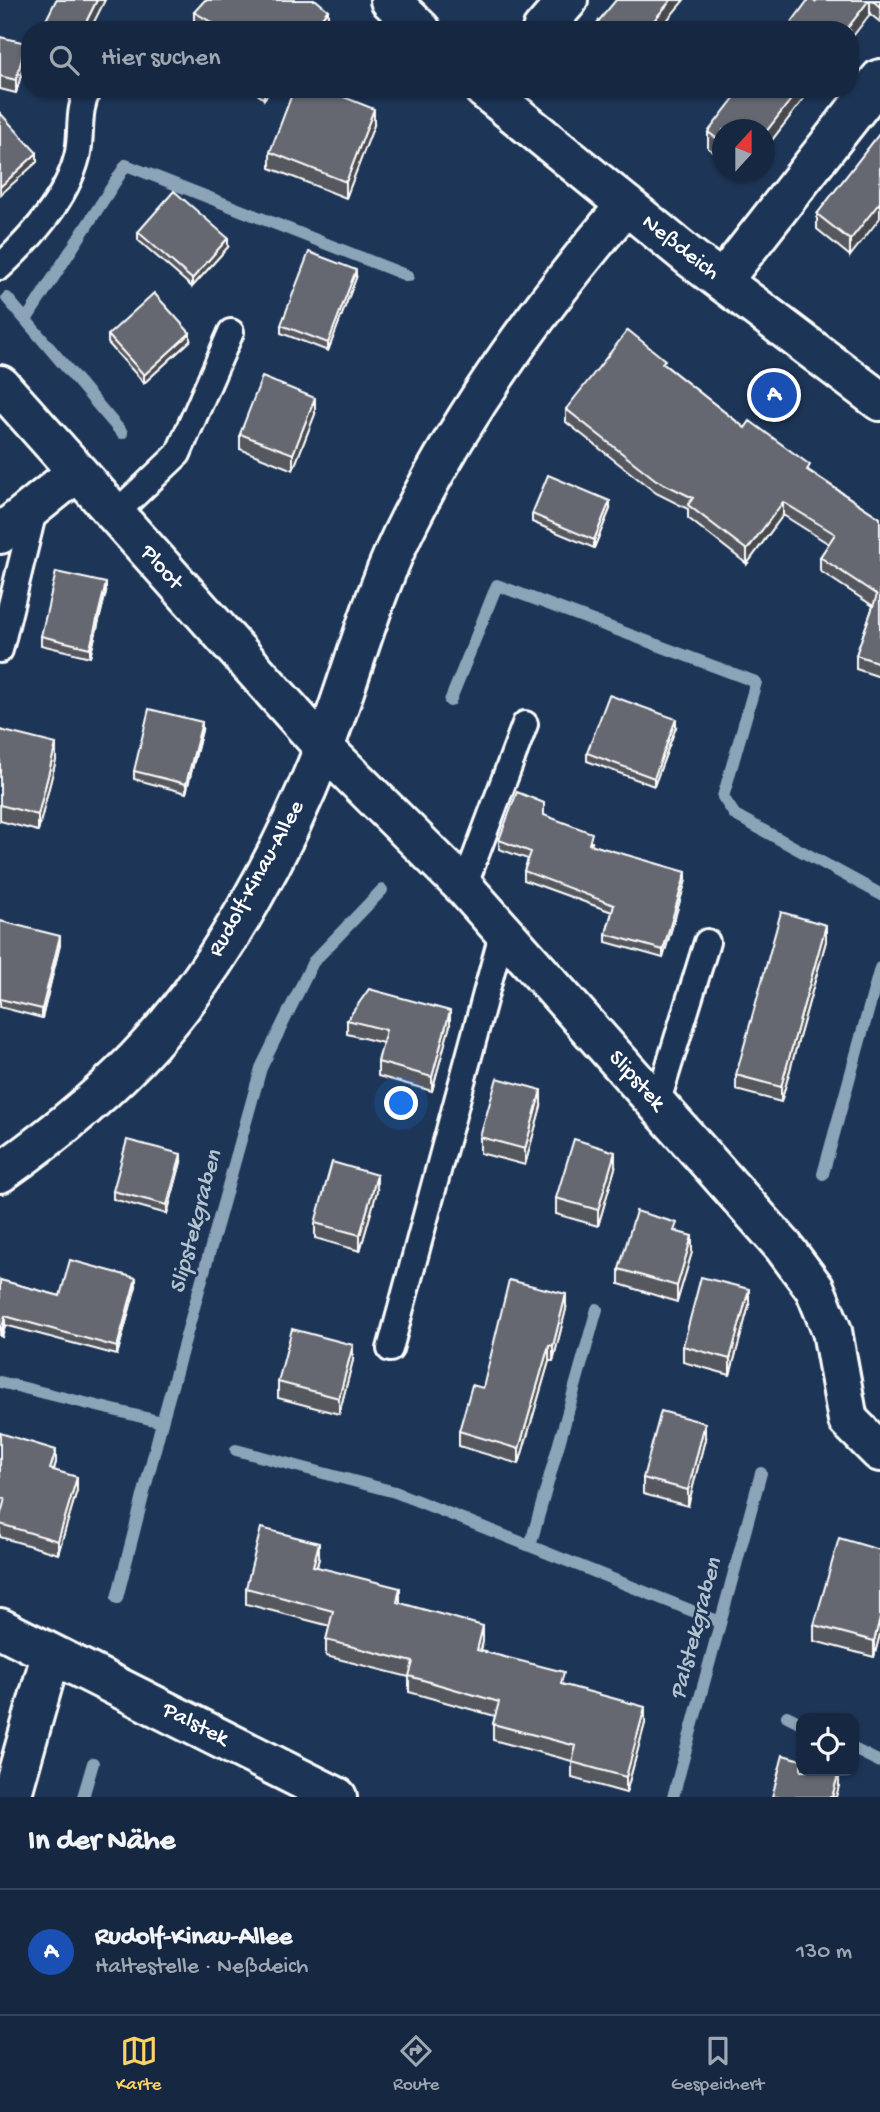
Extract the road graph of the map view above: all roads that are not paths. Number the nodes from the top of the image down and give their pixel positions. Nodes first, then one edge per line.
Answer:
1 (390, 0) edge
2 (568, 0) edge
3 (412, 21) edge
4 (550, 21) edge
5 (880, 79) edge
6 (84, 98) edge
7 (497, 98) edge
8 (626, 205) junction
9 (0, 267) edge
10 (722, 281) junction
11 (231, 332) dead end
12 (0, 385) edge
13 (880, 401) edge
14 (78, 472) junction
15 (35, 507) junction
16 (114, 515) junction
17 (0, 534) edge
18 (0, 650) edge
19 (525, 724) dead end
20 (324, 748) junction
21 (464, 887) junction
22 (503, 930) junction
23 (707, 942) dead end
24 (657, 1104) junction
25 (0, 1173) edge
26 (390, 1349) dead end
27 (880, 1452) edge
28 (0, 1628) edge
29 (51, 1655) junction
30 (11, 1797) edge
31 (337, 1797) edge

1 - 3 street
2 - 4 street
5 - 10 street
6 - 9 lane
7 - 8 street, Neßdeich
8 - 10 street, Neßdeich
8 - 20 street, Rudolf-Kinau-Allee
10 - 13 street, Neßdeich
11 - 16 lane
12 - 14 street, Ploot
14 - 15 street
14 - 16 street, Ploot
15 - 17 street
15 - 18 lane
16 - 20 street, Ploot
19 - 21 lane
20 - 21 street, Slipstek
20 - 25 street, Rudolf-Kinau-Allee
21 - 22 street, Slipstek
22 - 24 street, Slipstek
22 - 26 lane
23 - 24 lane
24 - 27 street, Slipstek
28 - 29 street, Palstek
29 - 30 street
29 - 31 street, Palstek

